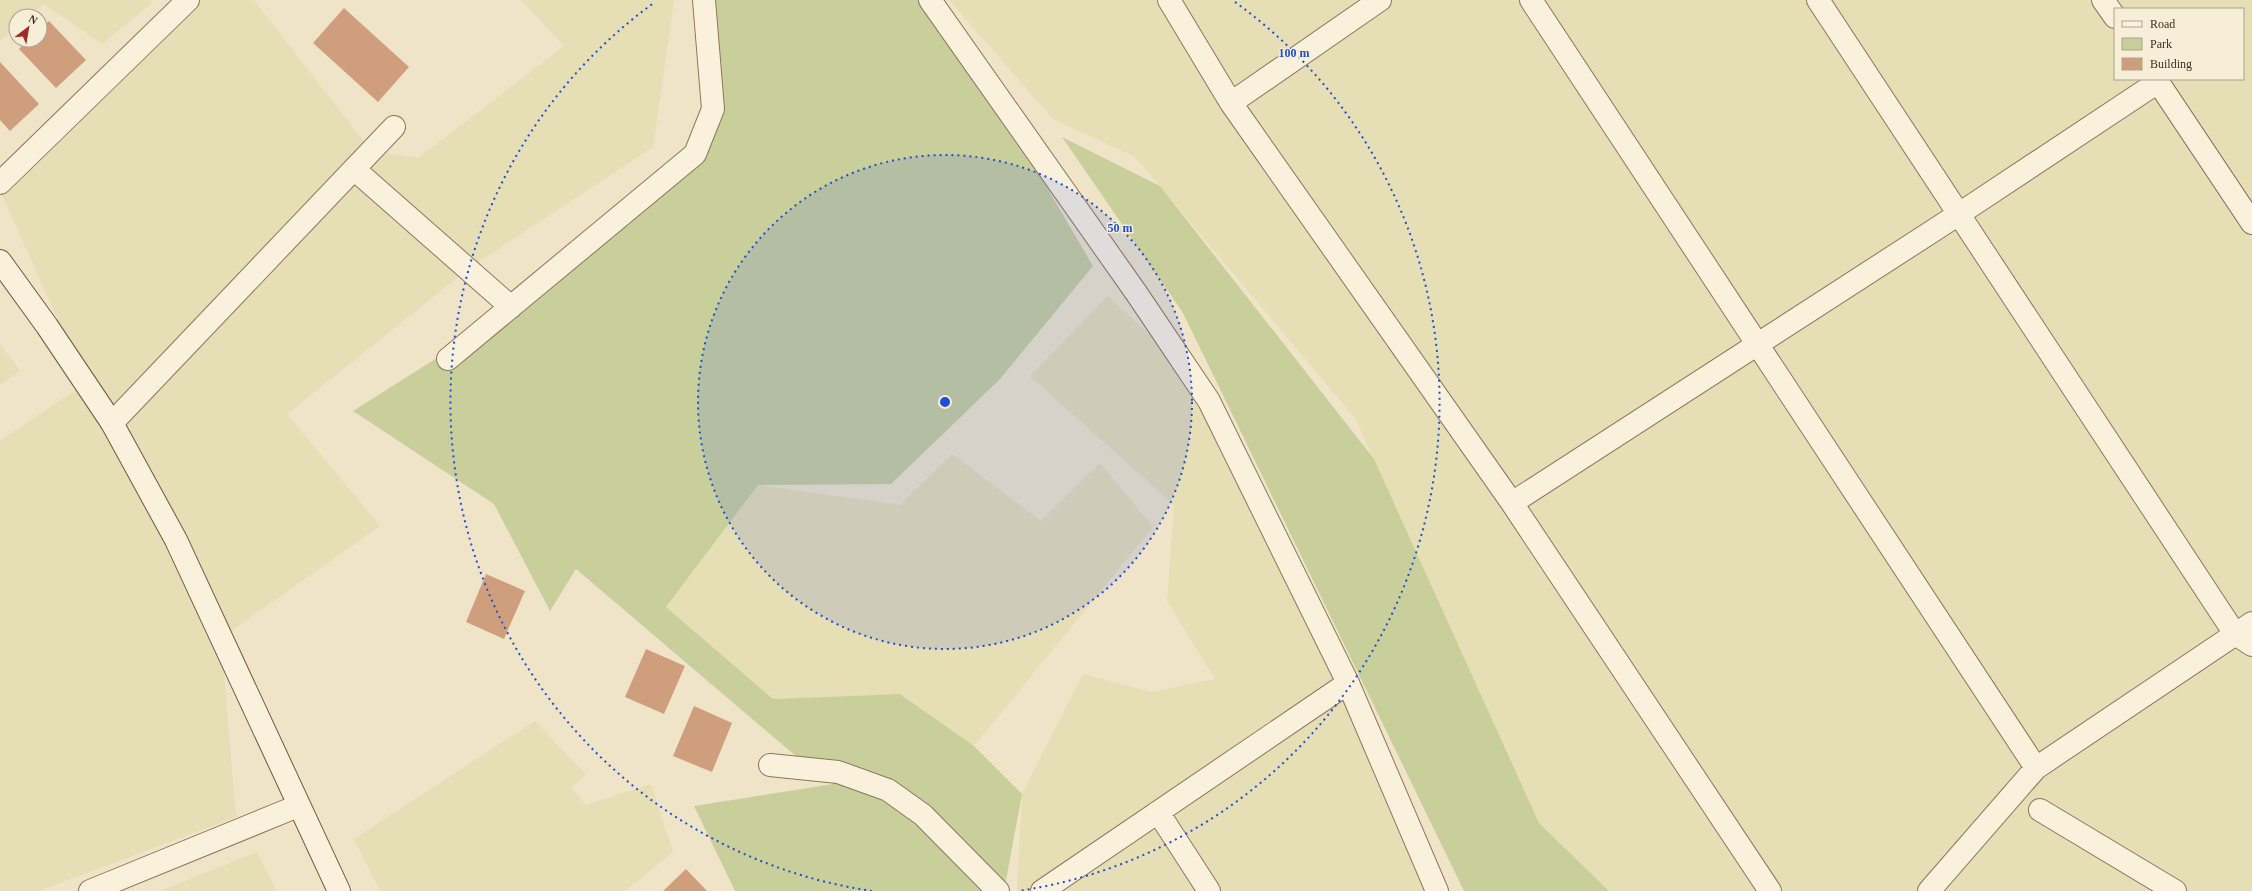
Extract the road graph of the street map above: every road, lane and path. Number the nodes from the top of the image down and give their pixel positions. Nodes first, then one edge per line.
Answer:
1 (188, 0) edge
2 (704, 0) edge
3 (930, 0) edge
4 (1169, 0) edge
5 (1380, 0) edge
6 (1531, 0) edge
7 (1818, 0) edge
8 (2103, 0) edge
9 (2114, 16) edge
10 (2157, 80) edge
11 (1230, 103) junction
12 (394, 127) dead end
13 (354, 170) junction
14 (0, 183) edge
15 (1959, 214) junction
16 (2252, 223) edge
17 (0, 261) edge
18 (511, 307) junction
19 (1758, 344) junction
20 (448, 359) dead end
21 (112, 423) junction
22 (1512, 503) junction
23 (2246, 634) edge
24 (1348, 683) junction
25 (770, 765) dead end
26 (2036, 768) junction
27 (298, 806) junction
28 (2040, 810) dead end
29 (1158, 812) junction
30 (90, 891) edge
31 (339, 891) edge
32 (998, 891) edge
33 (1042, 891) edge
34 (1209, 891) edge
35 (1437, 891) edge
36 (1770, 891) edge
37 (1930, 891) edge
38 (2175, 891) edge

1 - 14 street
2 - 18 street
3 - 24 street
4 - 11 street
5 - 11 street
6 - 19 street
7 - 15 street
8 - 9 street
10 - 15 street
10 - 16 street
11 - 22 street
12 - 13 street
13 - 18 street
13 - 21 street
15 - 19 street
15 - 23 street
17 - 21 street
18 - 20 street
19 - 22 street
19 - 26 street
21 - 27 street
22 - 36 street
23 - 26 street
24 - 29 street
24 - 35 street
25 - 32 street
26 - 37 street
27 - 30 street
27 - 31 street
28 - 38 street
29 - 33 street
29 - 34 street

